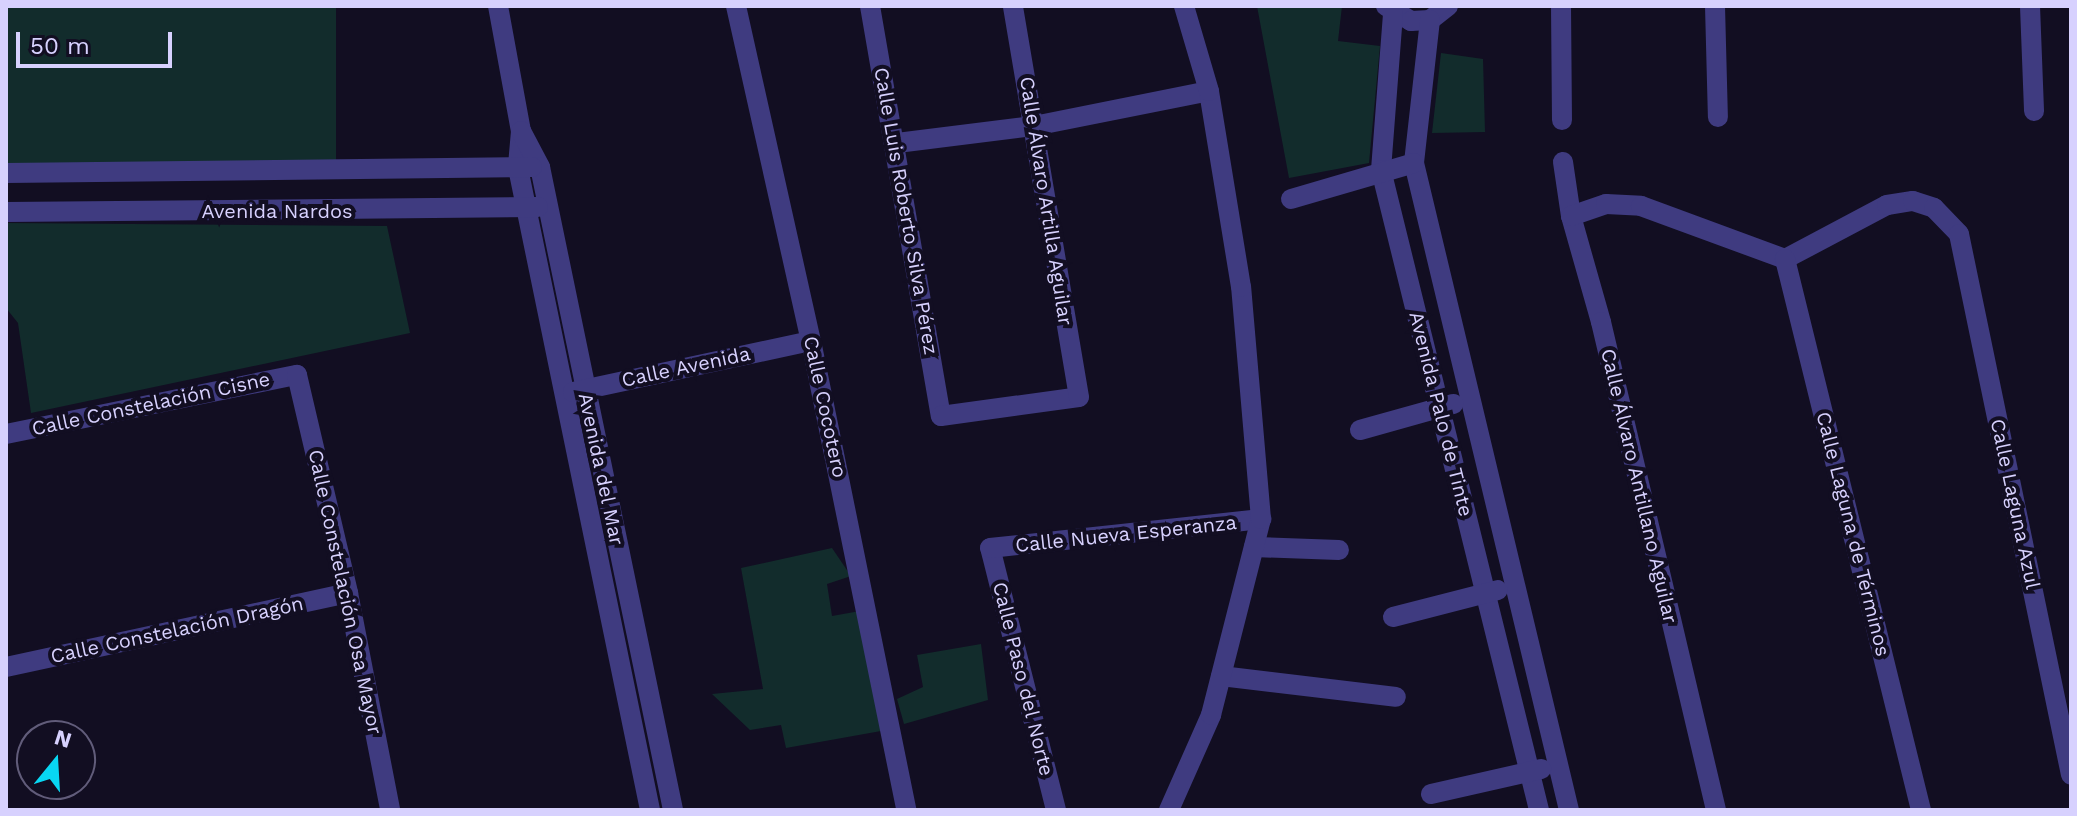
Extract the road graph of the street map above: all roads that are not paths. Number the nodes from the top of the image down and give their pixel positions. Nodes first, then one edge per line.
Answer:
1 (498, 6) edge
2 (736, 6) edge
3 (870, 6) edge
4 (1013, 6) edge
5 (1184, 6) edge
6 (1448, 6) edge
7 (1561, 6) edge
8 (1715, 6) edge
9 (2030, 6) edge
10 (1389, 10) edge
11 (1430, 20) junction
12 (1209, 91) junction
13 (2034, 111) dead end
14 (1718, 117) dead end
15 (1562, 120) dead end
16 (1034, 126) junction
17 (521, 131) junction
18 (897, 143) junction
19 (1563, 162) dead end
20 (1414, 163) junction
21 (540, 167) junction
22 (518, 168) junction
23 (1381, 170) junction
24 (6, 173) edge
25 (1291, 199) dead end
26 (537, 208) junction
27 (6, 212) edge
28 (1571, 216) junction
29 (1785, 259) junction
30 (811, 341) junction
31 (297, 375) joint
32 (584, 390) junction
33 (561, 395) junction
34 (1469, 399) junction
35 (1440, 408) junction
36 (941, 416) joint
37 (1360, 430) dead end
38 (6, 434) edge
39 (1261, 519) junction
40 (1254, 547) junction
41 (990, 548) joint
42 (1339, 550) dead end
43 (1514, 586) junction
44 (348, 593) junction
45 (1485, 593) junction
46 (1393, 617) dead end
47 (6, 667) edge
48 (1221, 676) junction
49 (1396, 697) dead end
50 (1558, 764) junction
51 (1530, 772) junction
52 (2071, 775) edge
53 (1431, 794) dead end
54 (390, 810) edge
55 (650, 810) edge
56 (673, 810) edge
57 (906, 810) edge
58 (1056, 810) edge
59 (1169, 810) edge
60 (1539, 810) edge
61 (1569, 810) edge
62 (1716, 810) edge
63 (1921, 810) edge

1 - 17 street, Avenida del Mar
2 - 30 street, Calle Cocotero
3 - 18 street, Calle Luis Roberto Silva Pérez
4 - 16 street, Calle Álvaro Artilla Aguilar
5 - 12 street
6 - 11 street
7 - 15 street
8 - 14 street
9 - 13 street
10 - 11 street
10 - 23 street, Avenida Palo de Tinte
11 - 20 street, Avenida Palo de Tinte
12 - 16 street
12 - 39 street
16 - 18 street
16 - 36 street, Calle Álvaro Artilla Aguilar
17 - 21 street, Avenida del Mar
17 - 22 street, Avenida del Mar
18 - 36 street, Calle Luis Roberto Silva Pérez
19 - 28 street, Calle Álvaro Antillano Aguilar
20 - 23 street
20 - 34 street, Avenida Palo de Tinte
21 - 22 street, Avenida Nardos
21 - 26 street, Avenida del Mar
22 - 24 street, Avenida Nardos
22 - 26 street, Avenida del Mar
23 - 25 street
23 - 35 street, Avenida Palo de Tinte
26 - 27 street, Avenida Nardos
26 - 32 street, Avenida del Mar
26 - 33 street, Avenida del Mar
28 - 29 street
28 - 62 street, Calle Álvaro Antillano Aguilar
29 - 52 street, Calle Laguna Azul
29 - 63 street, Calle Laguna de Términos
30 - 32 street, Calle Avenida
30 - 57 street, Calle Cocotero
31 - 38 street, Calle Constelación Cisne
31 - 44 street, Calle Constelación Osa Mayor
32 - 33 street, Calle Avenida
32 - 56 street, Avenida del Mar
33 - 55 street, Avenida del Mar
34 - 35 street
34 - 43 street, Avenida Palo de Tinte
35 - 37 street
35 - 45 street, Avenida Palo de Tinte
39 - 40 street
39 - 41 street, Calle Nueva Esperanza
40 - 42 street
40 - 48 street
41 - 58 street, Calle Paso del Norte
43 - 45 street
43 - 50 street, Avenida Palo de Tinte
44 - 47 street, Calle Constelación Dragón
44 - 54 street, Calle Constelación Osa Mayor
45 - 46 street
45 - 51 street, Avenida Palo de Tinte
48 - 49 street
48 - 59 street
50 - 51 street
50 - 61 street, Avenida Palo de Tinte
51 - 53 street
51 - 60 street, Avenida Palo de Tinte

